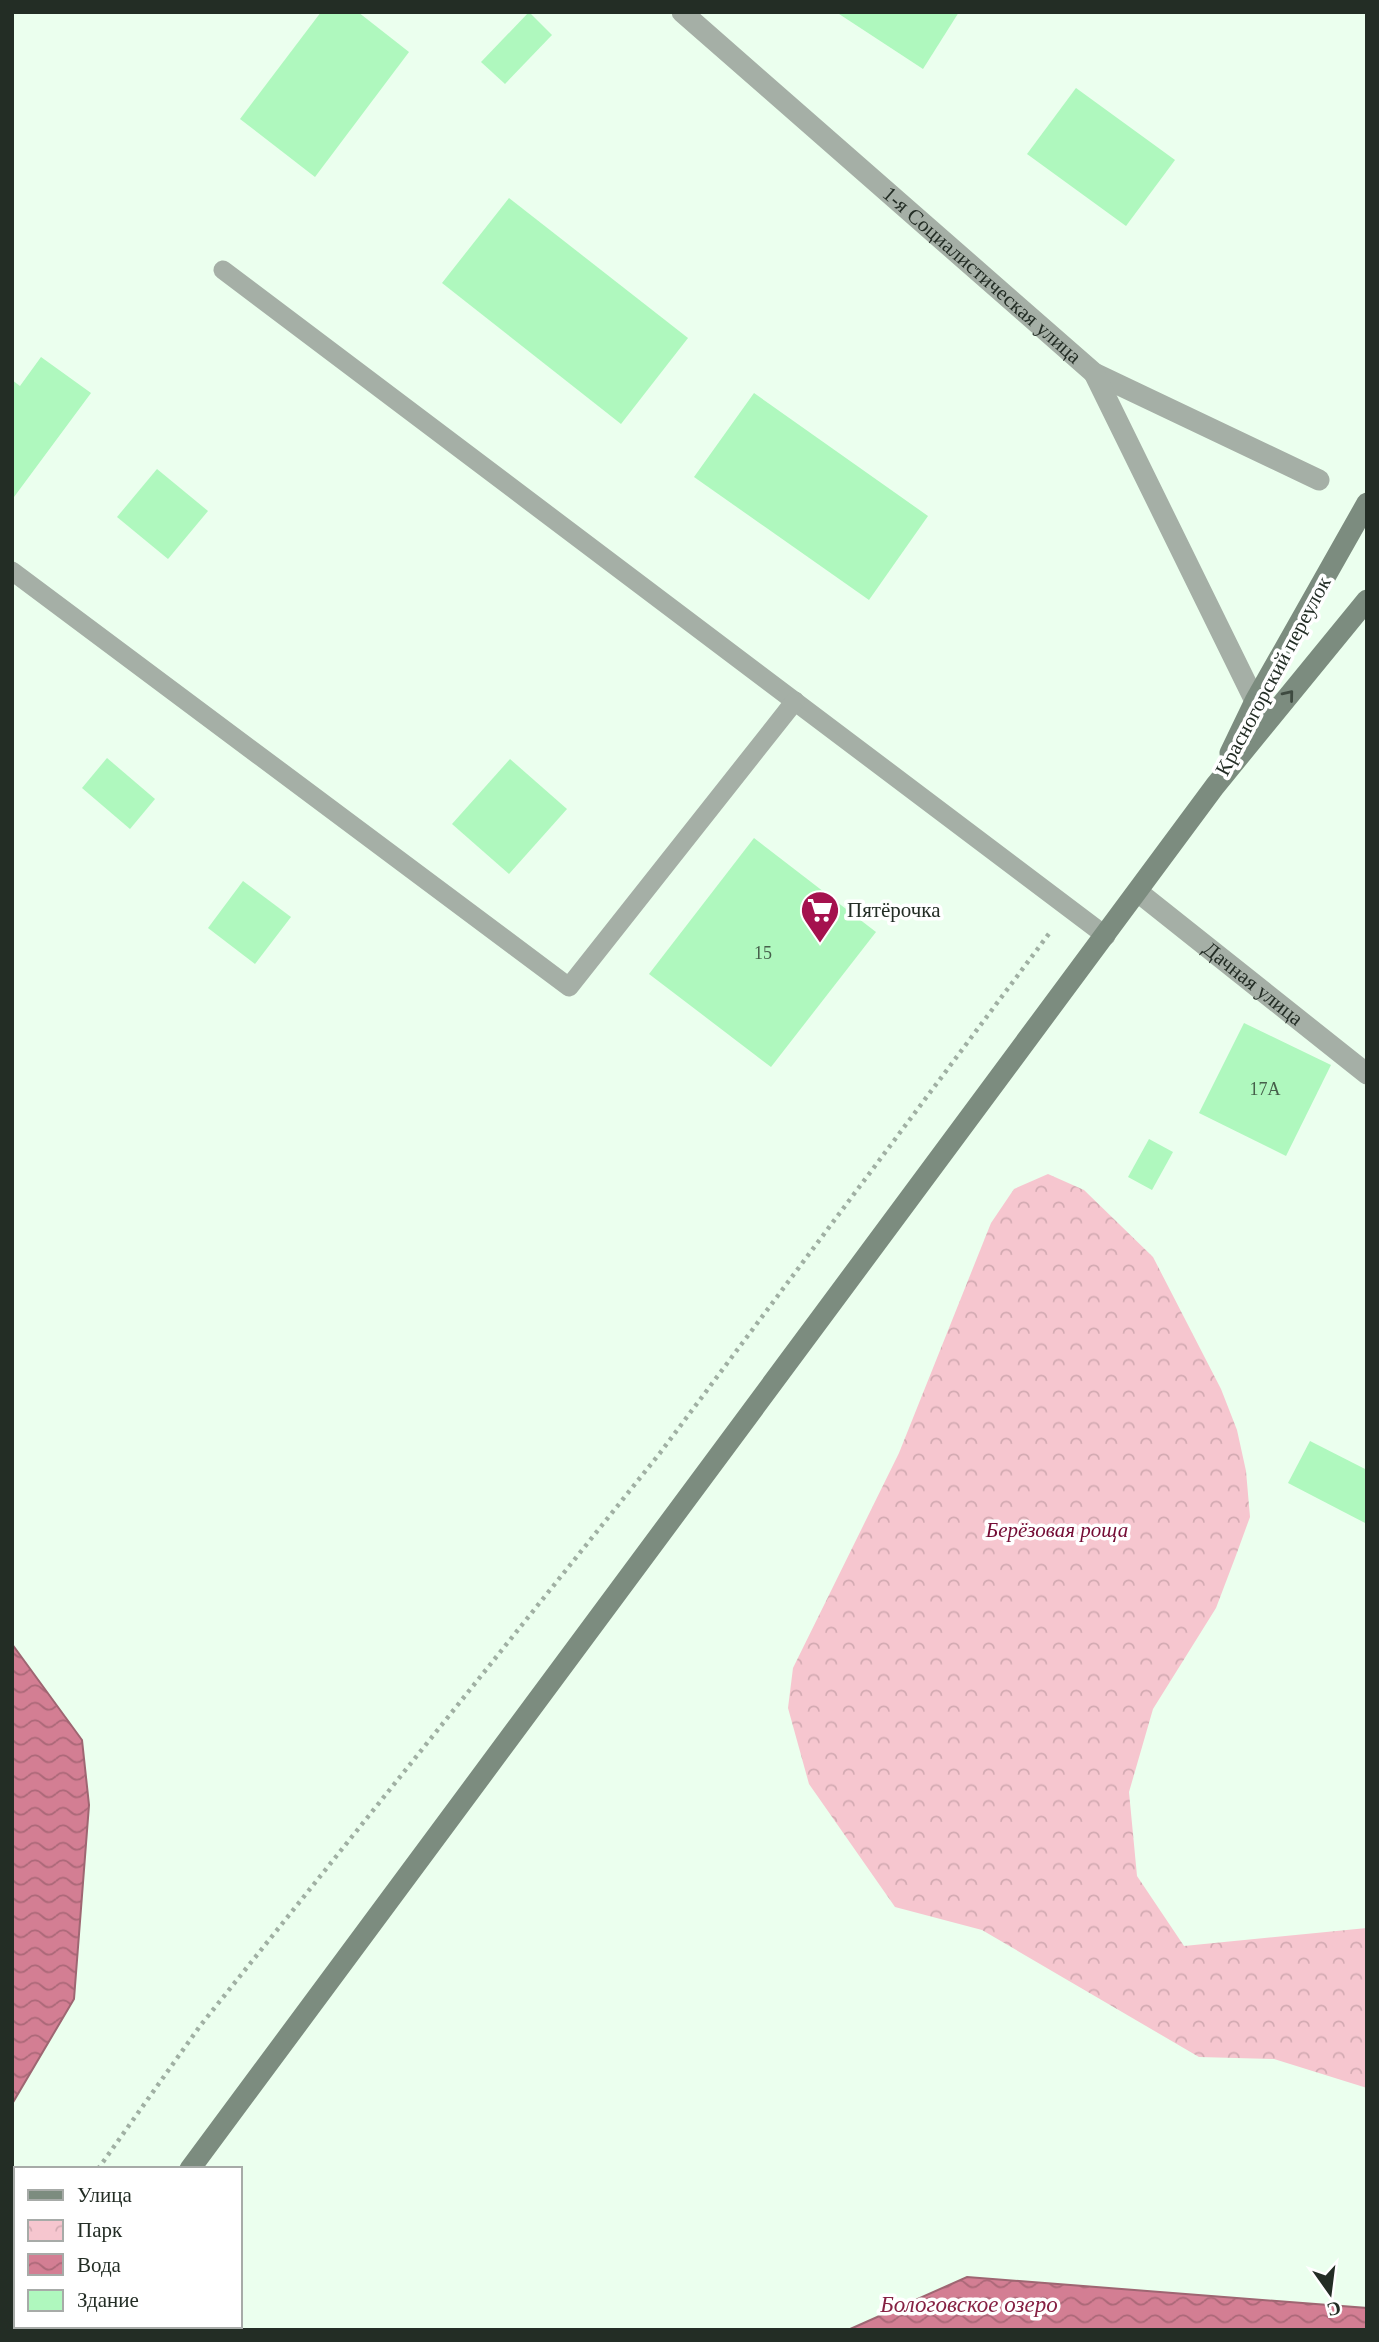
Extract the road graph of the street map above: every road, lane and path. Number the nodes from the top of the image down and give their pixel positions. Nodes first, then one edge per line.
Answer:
1 (682, 12) edge
2 (223, 270) dead end
3 (1094, 373) junction
4 (1319, 480) dead end
5 (1366, 505) edge
6 (12, 571) edge
7 (1367, 600) edge
8 (795, 701) junction
9 (1255, 701) junction
10 (1215, 786) junction
11 (1138, 892) junction
12 (1068, 908) junction
13 (1105, 936) junction
14 (1367, 1074) edge
15 (99, 2167) edge
16 (191, 2167) edge

1 - 3 street, 1-я Социалистическая улица
2 - 8 lane
3 - 4 street, 1-я Социалистическая улица
3 - 9 street
5 - 9 main road, Красногорский переулок
6 - 8 lane
10 -> 7 main road, Красногорский переулок
8 - 12 lane
9 - 10 main road, Красногорский переулок
10 - 11 main road
11 - 13 main road
11 - 14 street, Дачная улица
12 - 13 lane
12 - 15 path
13 - 16 main road

